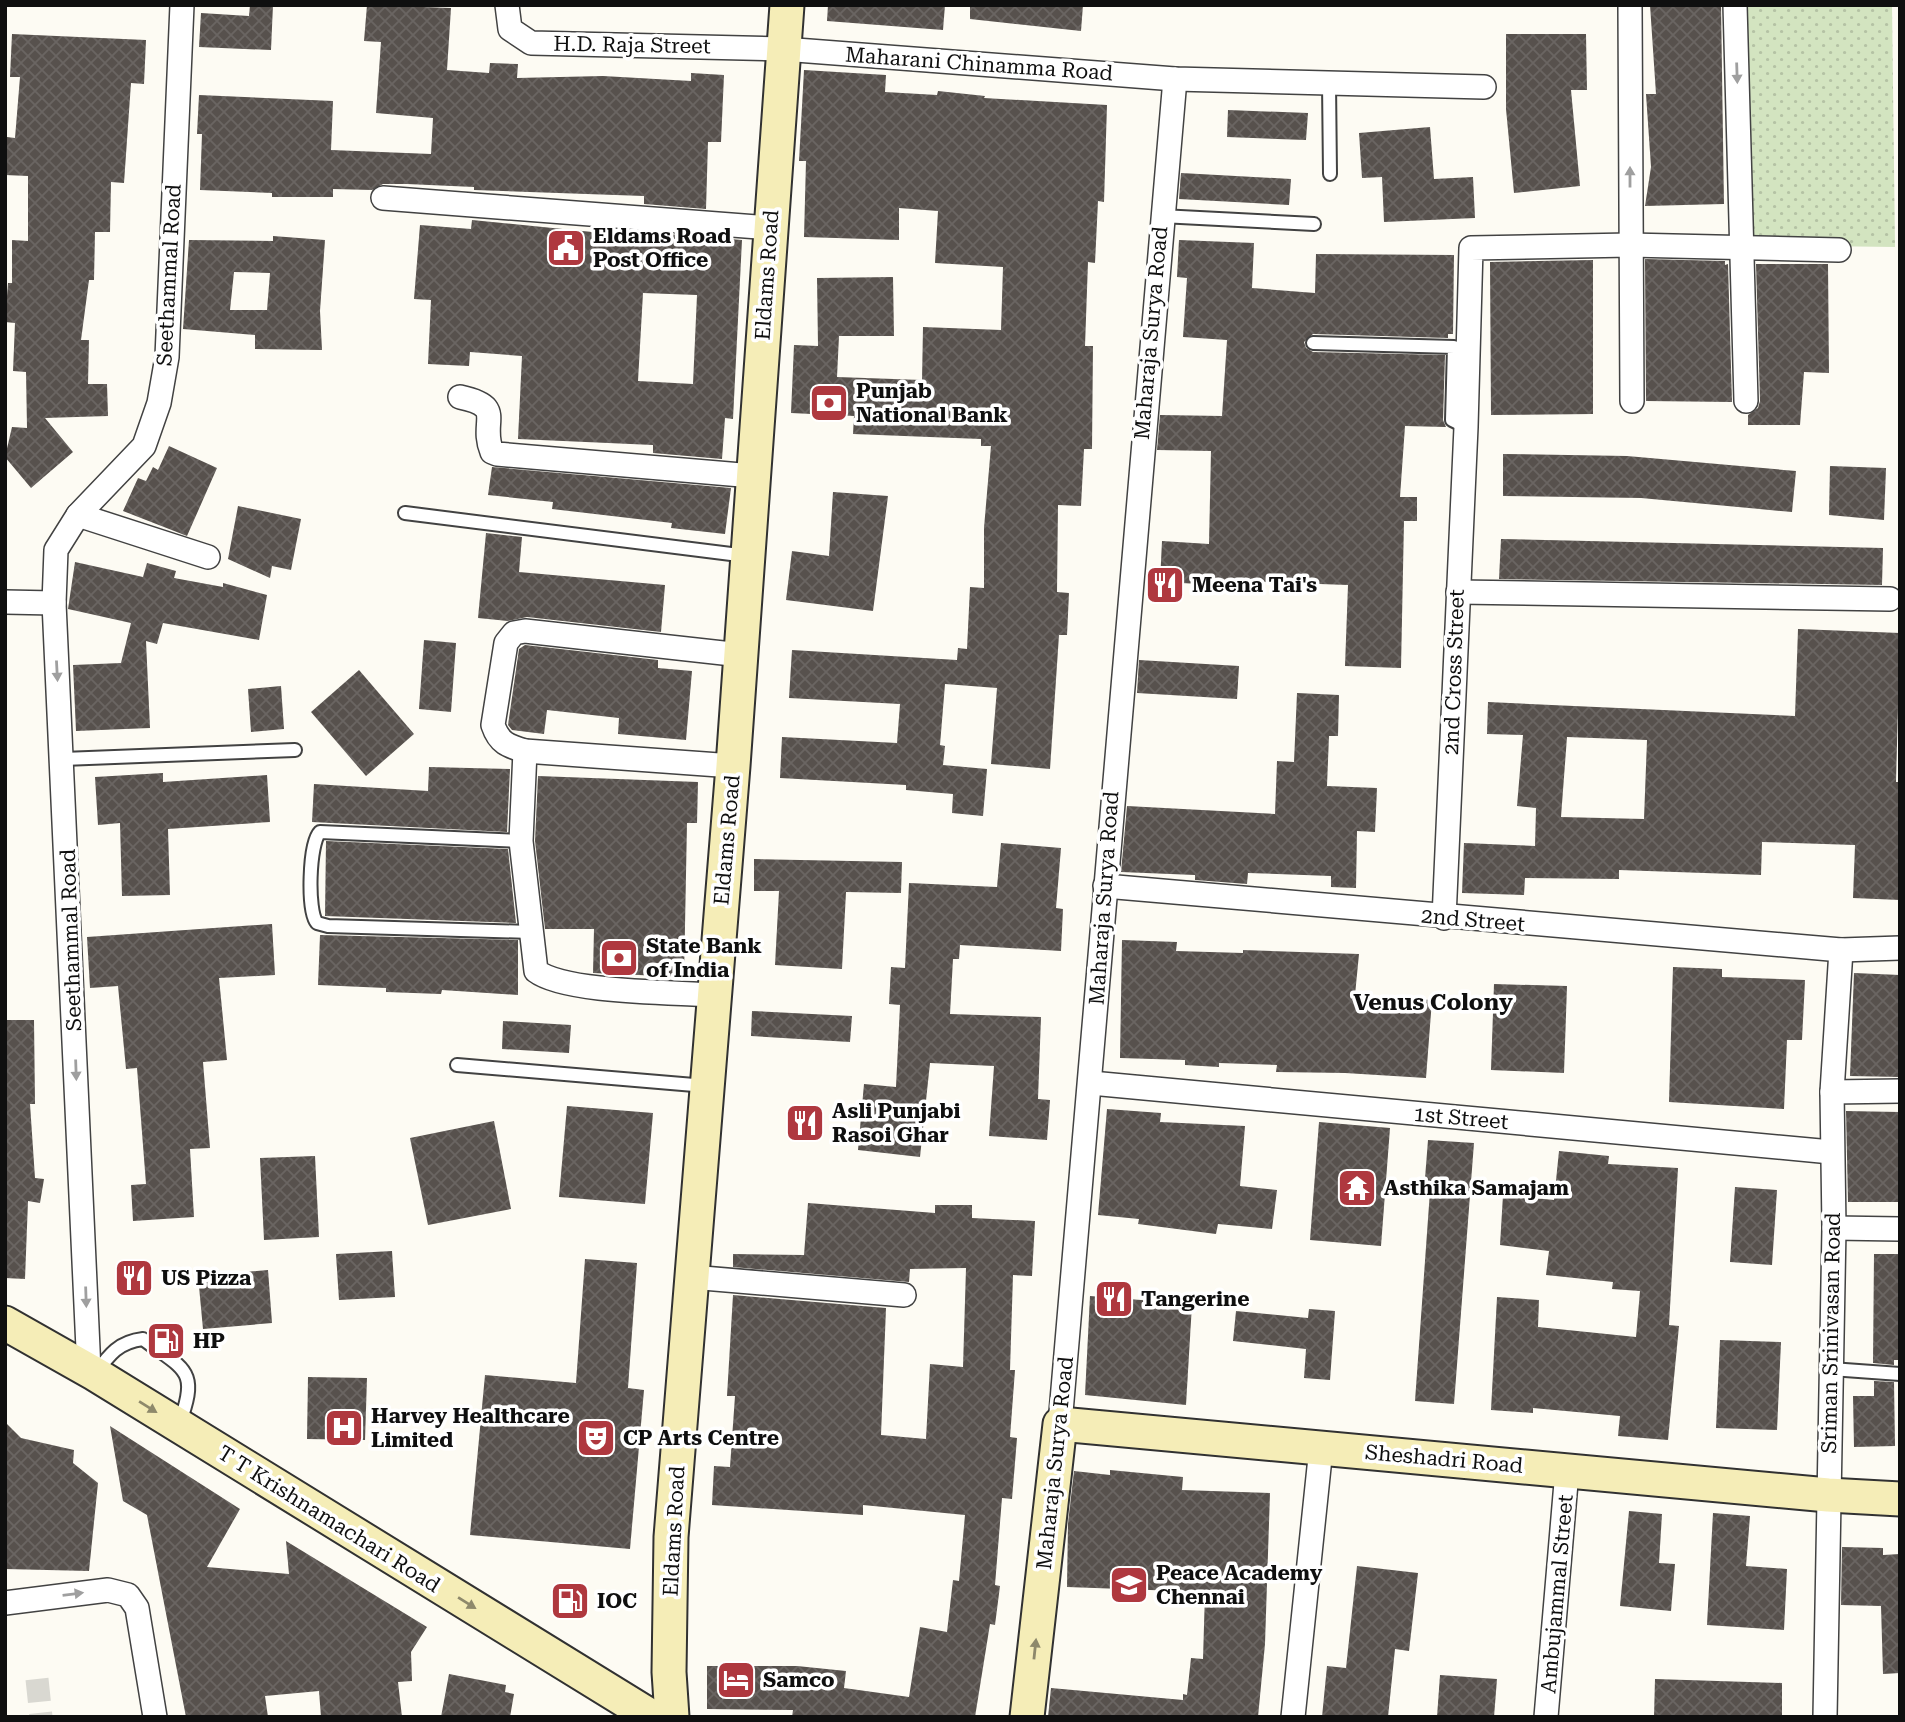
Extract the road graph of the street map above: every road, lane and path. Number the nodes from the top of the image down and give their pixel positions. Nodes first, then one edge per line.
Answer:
1 (182, 5) edge
2 (507, 5) edge
3 (787, 5) edge
4 (1630, 5) edge
5 (1735, 5) edge
6 (783, 49) junction
7 (1175, 79) junction
8 (1329, 83) junction
9 (1484, 87) dead end
10 (1330, 174) dead end
11 (383, 198) dead end
12 (1161, 216) junction
13 (1314, 224) dead end
14 (770, 228) junction
15 (1630, 245) junction
16 (1743, 248) junction
17 (1839, 250) dead end
18 (1313, 344) dead end
19 (460, 397) dead end
20 (1632, 401) dead end
21 (1746, 401) dead end
22 (1466, 427) junction
23 (753, 476) junction
24 (405, 513) dead end
25 (78, 515) junction
26 (748, 556) junction
27 (208, 557) dead end
28 (1458, 592) junction
29 (1890, 599) dead end
30 (5, 603) edge
31 (54, 603) junction
32 (741, 655) junction
33 (295, 750) dead end
34 (525, 751) junction
35 (62, 759) junction
36 (733, 766) junction
37 (521, 841) junction
38 (1105, 886) junction
39 (1444, 918) junction
40 (531, 932) junction
41 (1900, 948) edge
42 (1841, 950) junction
43 (714, 995) junction
44 (457, 1065) dead end
45 (1091, 1083) junction
46 (706, 1086) junction
47 (1900, 1091) edge
48 (1832, 1092) junction
49 (1831, 1152) junction
50 (1834, 1228) junction
51 (1900, 1229) edge
52 (691, 1278) junction
53 (904, 1295) dead end
54 (5, 1323) edge
55 (1831, 1369) junction
56 (92, 1373) junction
57 (1900, 1374) edge
58 (1060, 1424) junction
59 (178, 1426) junction
60 (1321, 1448) junction
61 (1567, 1471) junction
62 (1828, 1495) junction
63 (1900, 1499) edge
64 (5, 1603) edge
65 (155, 1717) edge
66 (652, 1717) edge
67 (672, 1717) edge
68 (1027, 1717) edge
69 (1293, 1717) edge
70 (1546, 1717) edge
71 (1825, 1717) edge

1 - 25 street, Seethammal Road
2 - 6 street, H.D. Raja Street
3 - 6 main road, Eldams Road
15 -> 4 street
5 -> 16 street
6 - 7 street, Maharani Chinamma Road
6 - 14 main road, Eldams Road
7 - 8 street, Maharani Chinamma Road
7 - 12 street, Maharaja Surya Road
8 - 9 street, Maharani Chinamma Road
8 - 10 lane
11 - 14 street
12 - 13 lane
12 - 38 street, Maharaja Surya Road
14 - 23 main road, Eldams Road
15 - 16 street
15 - 20 street
15 - 22 street, 2nd Cross Street
16 - 17 street
16 - 21 street
18 - 22 lane
19 - 23 street
22 - 28 street, 2nd Cross Street
23 - 26 main road, Eldams Road
24 - 26 lane
25 - 27 street
25 - 31 street, Seethammal Road
26 - 32 main road, Eldams Road
28 - 29 street
28 - 39 street, 2nd Cross Street
30 - 31 street
31 -> 35 street, Seethammal Road
32 - 34 street
32 - 36 main road, Eldams Road
33 - 35 lane
34 - 36 street
34 - 37 street
35 -> 56 street, Seethammal Road
36 - 43 main road, Eldams Road
37 - 40 street
37 - 40 lane
38 - 39 street, 2nd Street
38 - 45 street, Maharaja Surya Road
39 - 42 street, 2nd Street
40 - 43 street
41 - 42 street, 2nd Street
42 - 48 street, Sriman Srinivasan Road
43 - 46 main road, Eldams Road
44 - 46 lane
45 - 49 street, 1st Street
45 - 58 street, Maharaja Surya Road
46 - 52 main road, Eldams Road
47 - 48 street
48 - 49 street, Sriman Srinivasan Road
49 - 50 street, Sriman Srinivasan Road
50 - 51 street
50 - 55 street, Sriman Srinivasan Road
52 - 53 street
52 - 67 main road, Eldams Road
54 - 56 main road, T T Krishnamachari Road
55 - 57 lane
55 - 62 street, Sriman Srinivasan Road
56 -> 59 main road, T T Krishnamachari Road
56 - 59 lane
58 - 60 main road, Sheshadri Road
68 -> 58 main road, Maharaja Surya Road
59 -> 66 main road, T T Krishnamachari Road
60 - 61 main road, Sheshadri Road
60 - 69 street
61 - 62 main road, Sheshadri Road
61 - 70 street, Ambujammal Street
62 - 63 main road, Sheshadri Road
62 - 71 street, Sriman Srinivasan Road
64 -> 65 street

